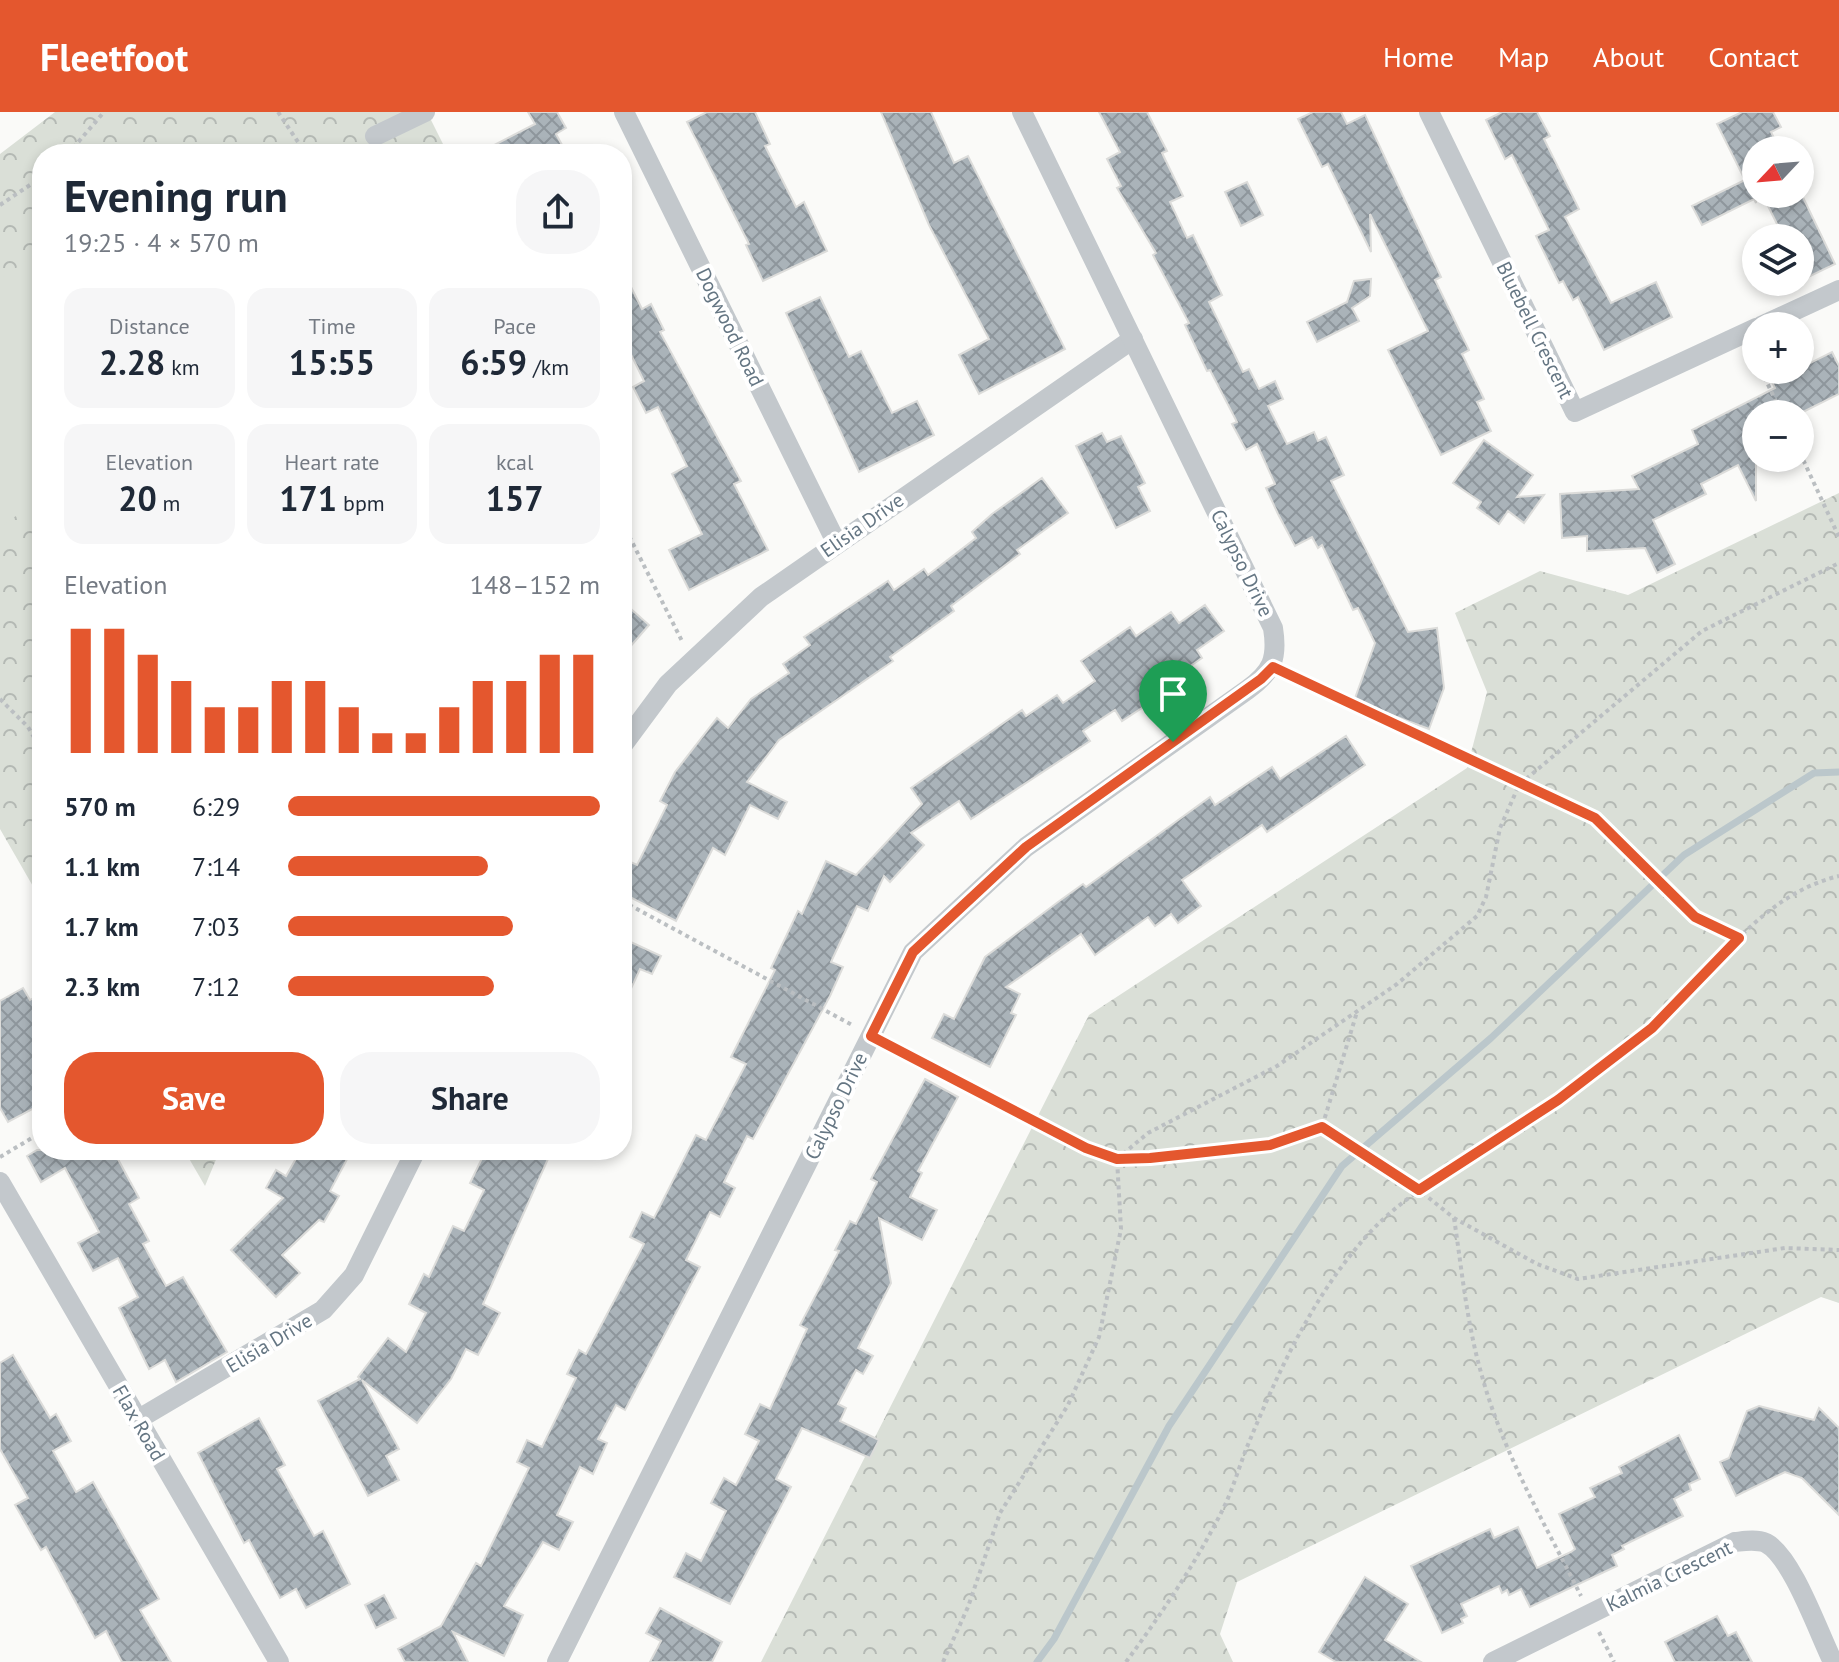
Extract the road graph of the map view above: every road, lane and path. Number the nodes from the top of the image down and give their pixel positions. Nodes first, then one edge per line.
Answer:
1 (104, 112) edge
2 (278, 112) edge
3 (425, 112) edge
4 (624, 112) edge
5 (1022, 112) edge
6 (1429, 112) edge
7 (375, 136) dead end
8 (77, 144) edge
9 (299, 144) edge
10 (32, 184) edge
11 (0, 205) edge
12 (1839, 290) edge
13 (1791, 312) edge
14 (1742, 334) edge
15 (1133, 339) junction
16 (1809, 472) edge
17 (1839, 537) edge
18 (632, 542) edge
19 (836, 542) junction
20 (1839, 563) edge
21 (691, 659) junction
22 (1273, 667) junction
23 (0, 699) edge
24 (632, 731) edge
25 (32, 734) edge
26 (1519, 785) junction
27 (1839, 876) edge
28 (632, 906) edge
29 (1739, 938) junction
30 (1358, 1010) junction
31 (871, 1036) junction
32 (1322, 1127) junction
33 (32, 1138) edge
34 (0, 1157) edge
35 (1117, 1159) junction
36 (411, 1160) edge
37 (0, 1182) edge
38 (1419, 1190) junction
39 (1454, 1218) junction
40 (1839, 1250) edge
41 (137, 1420) junction
42 (1590, 1613) junction
43 (279, 1662) edge
44 (557, 1662) edge
45 (943, 1662) edge
46 (1126, 1662) edge
47 (1493, 1662) edge
48 (1614, 1662) edge
49 (1833, 1662) edge

1 - 8 path
2 - 9 path
3 - 7 street
4 - 19 street, Dogwood Road
5 - 15 street, Calypso Drive
6 - 14 street, Bluebell Crescent
10 - 11 path
12 - 13 street, Bluebell Crescent
15 - 19 street, Elisia Drive
15 - 22 street, Calypso Drive
16 - 17 path
18 - 21 path
19 - 21 street, Elisia Drive
20 - 26 path
21 - 24 street, Elisia Drive
22 - 26 path
22 - 31 street, Calypso Drive
23 - 25 path
26 - 29 path
26 - 30 path
27 - 29 path
28 - 31 path
29 - 38 path
30 - 32 path
30 - 35 path
31 - 35 path
31 - 44 street, Calypso Drive
32 - 35 path
32 - 38 path
33 - 34 path
35 - 45 path
36 - 41 street, Elisia Drive
37 - 41 street, Flax Road
38 - 39 path
38 - 46 path
39 - 40 path
39 - 42 path
41 - 43 street, Flax Road
42 - 47 street, Kalmia Crescent
42 - 48 path
42 - 49 street, Kalmia Crescent

